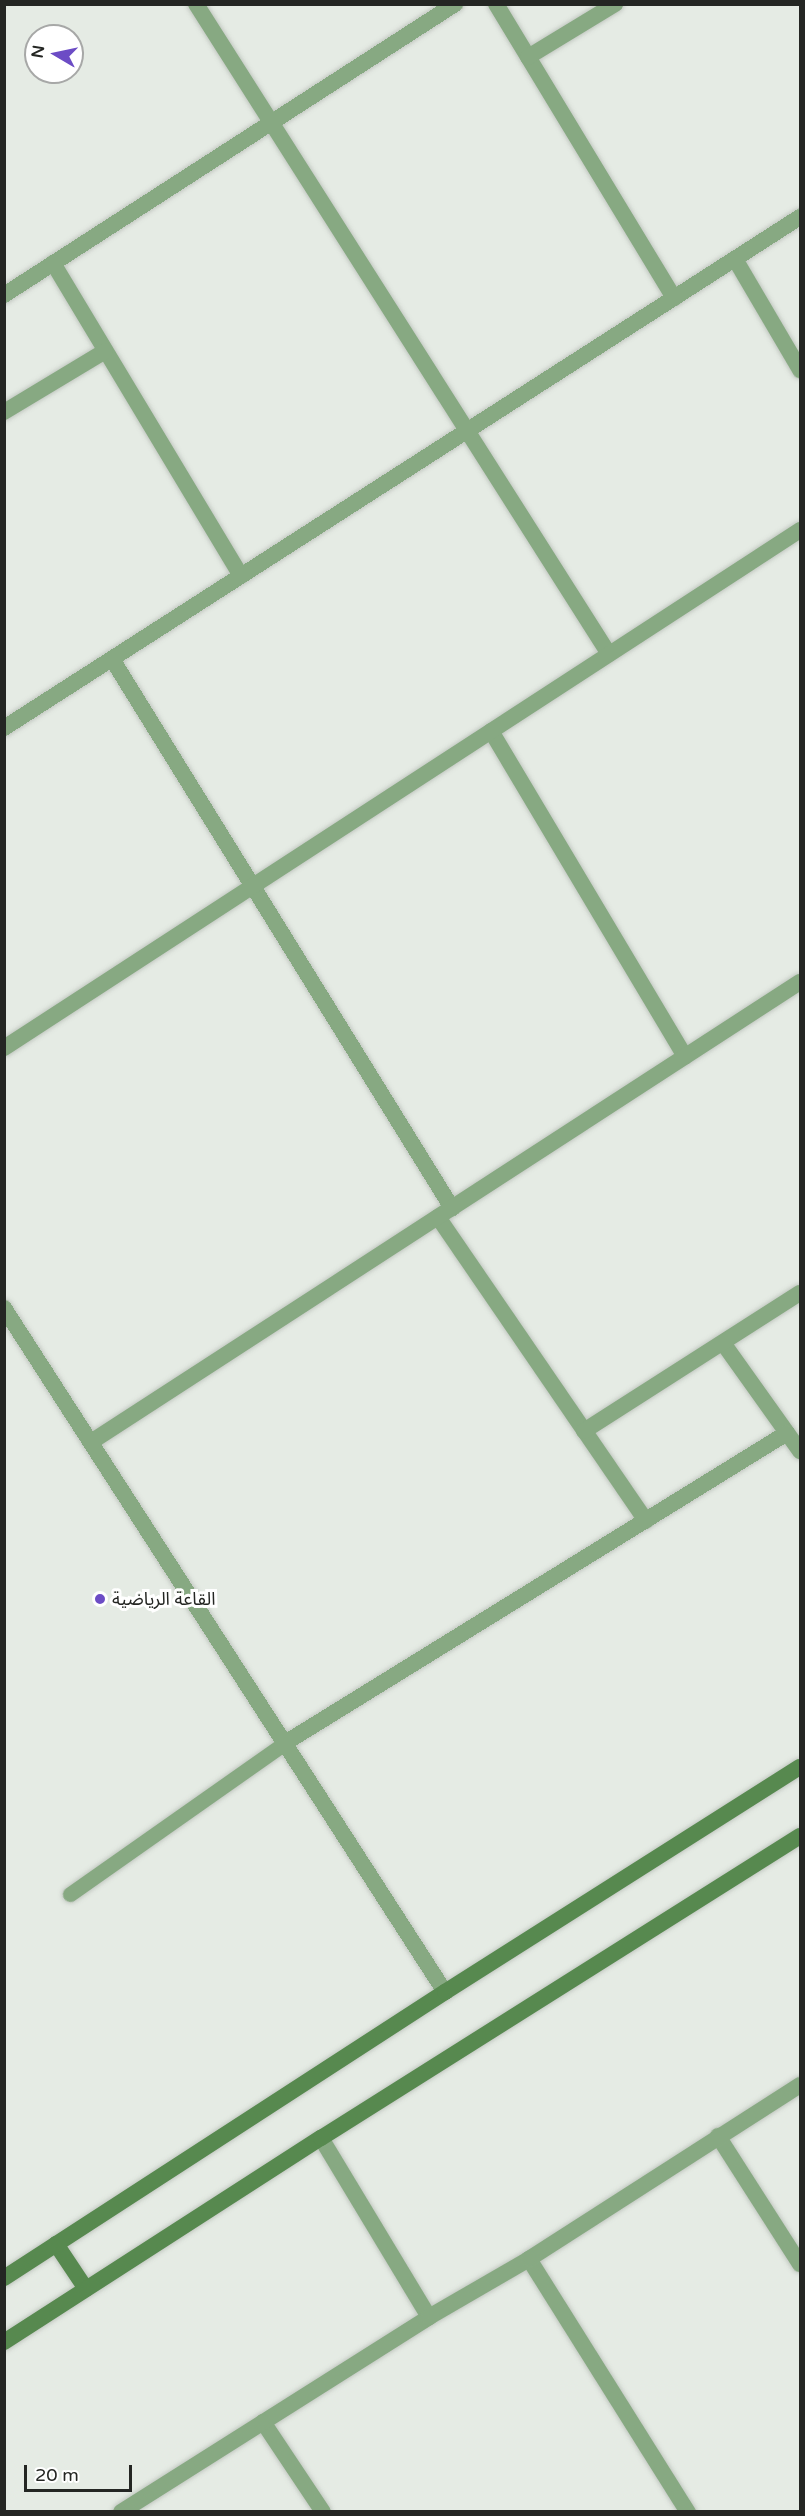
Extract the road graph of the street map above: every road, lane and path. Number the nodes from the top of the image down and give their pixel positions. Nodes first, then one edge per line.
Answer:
1 (196, 4) edge
2 (455, 4) edge
3 (496, 4) edge
4 (615, 4) edge
5 (528, 57) junction
6 (272, 123) junction
7 (801, 217) edge
8 (735, 259) junction
9 (53, 263) junction
10 (4, 295) edge
11 (674, 298) junction
12 (105, 351) junction
13 (801, 370) edge
14 (4, 412) edge
15 (467, 431) junction
16 (801, 530) edge
17 (241, 576) junction
18 (609, 654) junction
19 (112, 659) junction
20 (4, 728) edge
21 (491, 731) junction
22 (252, 886) junction
23 (801, 982) edge
24 (4, 1048) edge
25 (685, 1057) junction
26 (445, 1213) junction
27 (801, 1293) edge
28 (4, 1308) edge
29 (723, 1343) junction
30 (584, 1431) junction
31 (787, 1433) junction
32 (91, 1442) junction
33 (801, 1452) edge
34 (646, 1521) junction
35 (285, 1743) junction
36 (801, 1767) edge
37 (801, 1836) edge
38 (70, 1894) dead end
39 (445, 1992) junction
40 (801, 2085) edge
41 (718, 2136) junction
42 (321, 2138) junction
43 (56, 2244) junction
44 (529, 2259) junction
45 (801, 2264) edge
46 (4, 2278) edge
47 (86, 2289) junction
48 (429, 2317) junction
49 (4, 2342) edge
50 (263, 2422) junction
51 (121, 2511) edge
52 (323, 2511) edge
53 (688, 2511) edge

1 - 6 street
2 - 6 street
3 - 5 street
4 - 5 street
5 - 11 street
6 - 9 street
6 - 15 street
7 - 8 street
8 - 11 street
8 - 13 street
9 - 10 street
9 - 12 street
11 - 15 street
12 - 14 street
12 - 17 street
15 - 17 street
15 - 18 street
16 - 18 street
17 - 19 street
18 - 21 street
19 - 20 street
19 - 22 street
21 - 22 street
21 - 25 street
22 - 24 street
22 - 26 street
23 - 25 street
25 - 26 street
26 - 30 street
26 - 32 street
27 - 29 street
28 - 32 street
29 - 30 street
29 - 31 street
30 - 34 street
31 - 33 street
31 - 34 street
32 - 35 street
34 - 35 street
35 - 38 lane
35 - 39 street
36 - 39 main road
37 - 42 main road
39 - 43 main road
40 - 41 street
41 - 44 street
41 - 45 street
42 - 47 main road
42 - 48 street
43 - 46 main road
43 - 47 main road
44 - 48 street
44 - 53 street
47 - 49 main road
48 - 50 street
50 - 51 street
50 - 52 street

